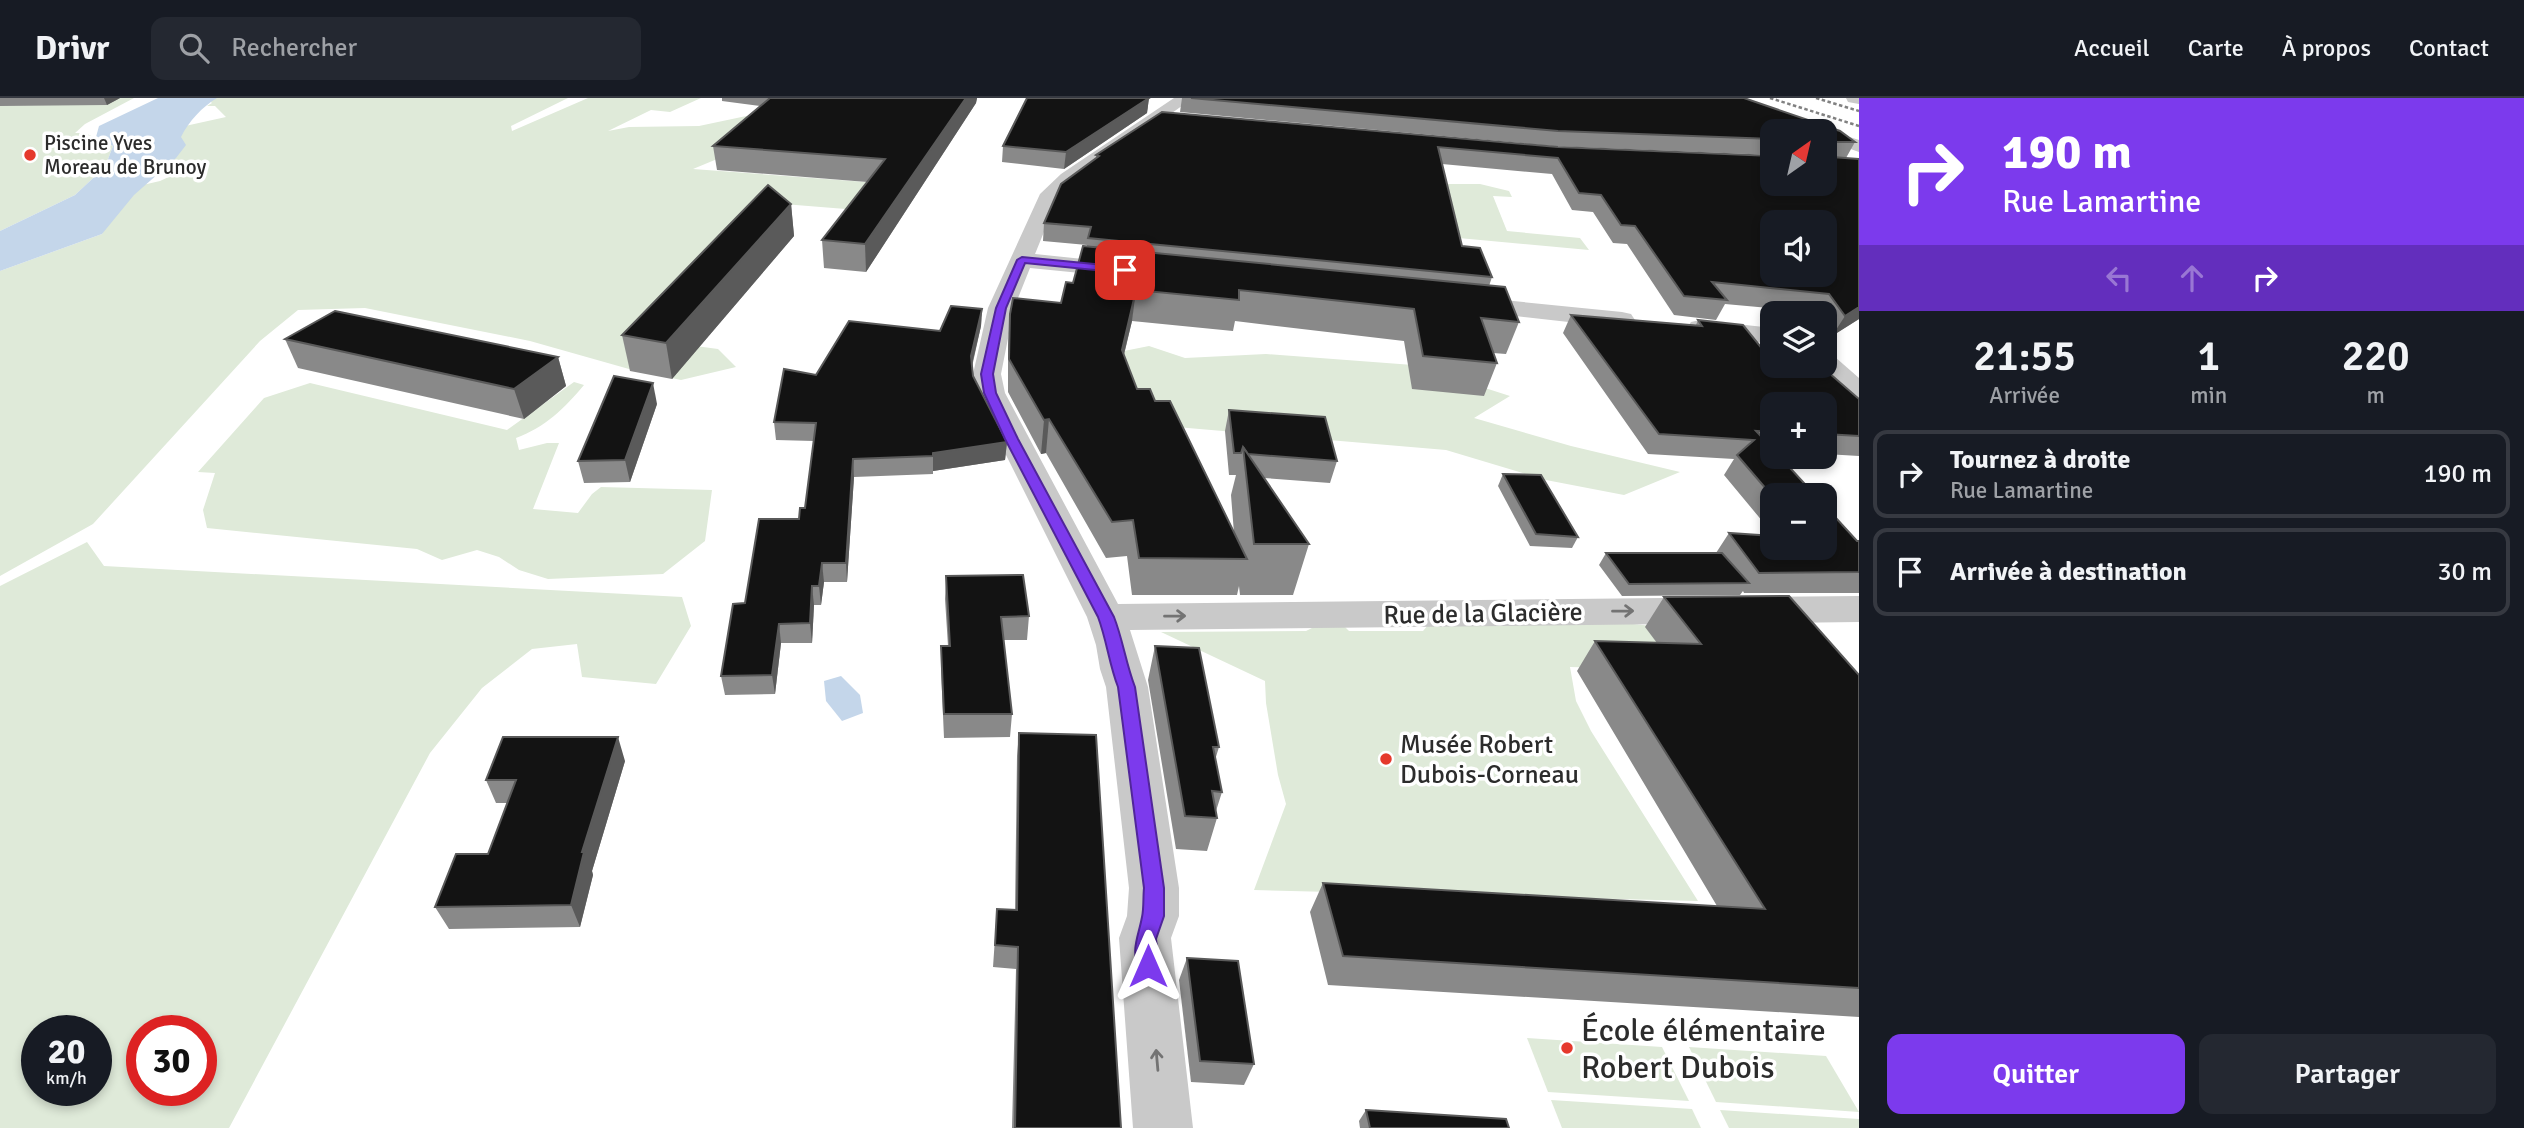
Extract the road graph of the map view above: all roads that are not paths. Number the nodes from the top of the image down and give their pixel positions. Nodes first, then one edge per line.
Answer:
1 (1169, 110) edge
2 (1838, 139) edge
3 (1859, 146) edge
4 (1022, 260) junction
5 (1152, 273) edge
6 (1436, 301) edge
7 (1651, 323) edge
8 (1678, 326) edge
9 (1760, 334) edge
10 (1837, 374) edge
11 (1859, 393) edge
12 (1859, 609) edge
13 (1106, 617) junction
14 (1163, 1128) edge

1 - 4 street
2 - 3 street
4 - 5 street
4 - 13 street
6 - 7 street
8 - 9 street
10 - 11 street
13 -> 12 street, Rue de la Glacière
14 -> 13 street

